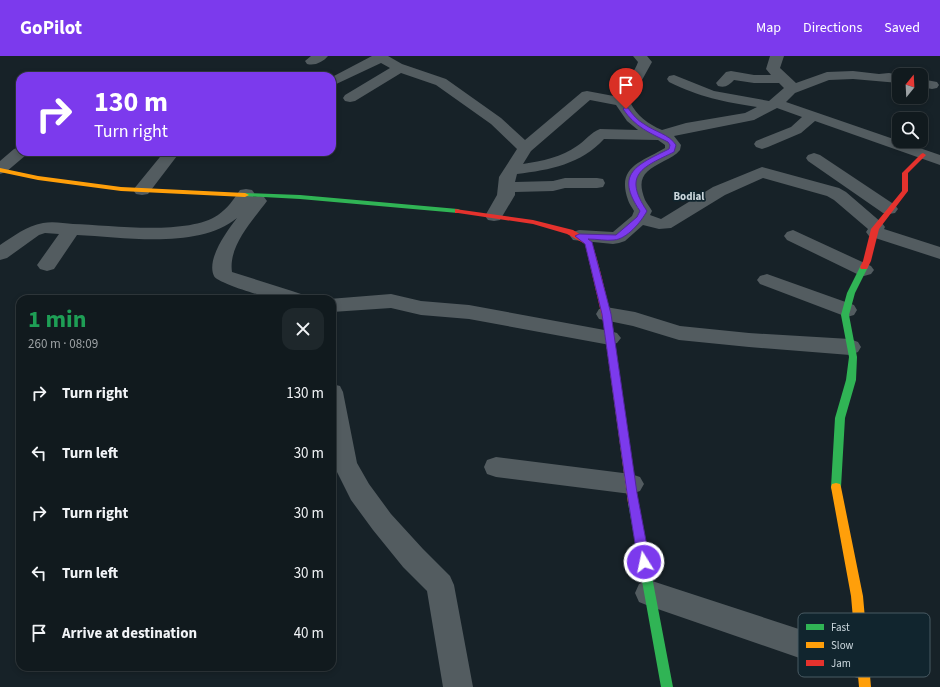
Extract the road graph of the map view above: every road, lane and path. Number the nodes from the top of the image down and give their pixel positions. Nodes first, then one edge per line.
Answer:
1 (640, 56) edge
2 (777, 56) edge
3 (380, 57) edge
4 (400, 68) junction
5 (674, 79) dead end
6 (782, 79) junction
7 (892, 79) edge
8 (336, 80) edge
9 (723, 83) dead end
10 (794, 89) junction
11 (350, 98) dead end
12 (622, 102) junction
13 (773, 105) junction
14 (812, 116) junction
15 (661, 135) junction
16 (762, 144) dead end
17 (525, 148) junction
18 (923, 155) junction
19 (16, 156) edge
20 (169, 156) edge
21 (814, 158) dead end
22 (940, 160) edge
23 (0, 170) edge
24 (513, 170) junction
25 (597, 183) dead end
26 (506, 187) junction
27 (142, 190) junction
28 (254, 194) junction
29 (889, 209) junction
30 (494, 216) junction
31 (640, 218) junction
32 (72, 229) junction
33 (875, 229) junction
34 (579, 236) junction
35 (793, 236) dead end
36 (940, 253) edge
37 (0, 254) edge
38 (47, 265) dead end
39 (864, 270) junction
40 (767, 280) dead end
41 (284, 295) edge
42 (336, 306) edge
43 (847, 310) junction
44 (606, 314) junction
45 (610, 338) junction
46 (850, 347) junction
47 (336, 414) edge
48 (496, 467) dead end
49 (631, 484) junction
50 (649, 593) junction
51 (858, 613) edge
52 (798, 651) edge
53 (458, 687) edge
54 (667, 687) edge

1 - 12 street
2 - 6 street
3 - 4 street
3 - 8 street
4 - 11 street
4 - 17 street
5 - 13 street
6 - 9 street
6 - 10 street
7 - 10 street
10 - 13 street
12 - 15 street
12 - 17 street
13 - 14 street
13 - 15 street
14 - 16 street
14 - 18 street
15 - 24 street
15 - 31 street
17 - 24 street
18 - 22 street
18 - 29 street
19 - 23 street
20 - 27 street
21 - 29 street
23 - 27 street
24 - 26 street
25 - 26 street
26 - 30 street
27 - 28 street
28 - 30 street
28 - 32 street
28 - 41 street
29 - 33 street
30 - 34 street
31 - 33 street
31 - 34 street
32 - 37 street
32 - 38 street
33 - 36 street
33 - 39 street
34 - 44 street
35 - 39 street
39 - 43 street
40 - 43 street
42 - 45 street
43 - 46 street
44 - 45 street
44 - 46 street
45 - 49 street
46 - 51 street
47 - 53 street
48 - 49 street
49 - 50 street
50 - 52 street
50 - 54 street

